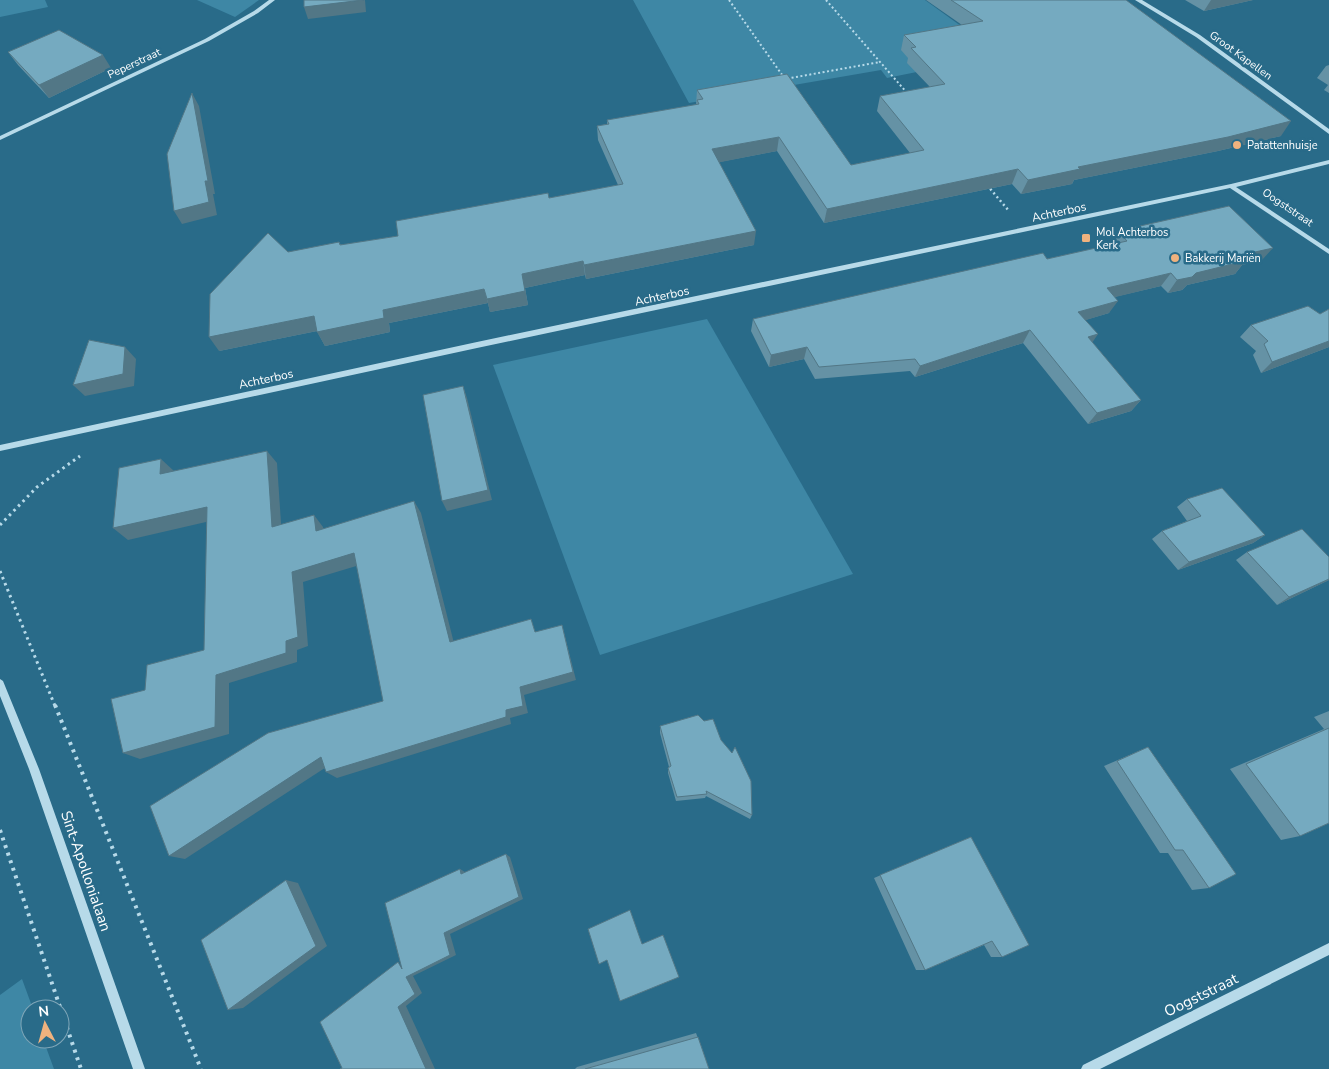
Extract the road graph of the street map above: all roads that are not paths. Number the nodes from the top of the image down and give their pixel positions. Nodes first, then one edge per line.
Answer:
1 (272, 0) edge
2 (1138, 0) edge
3 (1329, 132) edge
4 (0, 138) edge
5 (1329, 162) edge
6 (1231, 186) junction
7 (1329, 252) edge
8 (0, 448) edge
9 (0, 684) edge
10 (1329, 949) edge
11 (139, 1069) edge
12 (1087, 1069) edge

1 - 4 street, Peperstraat
2 - 3 street, Groot Kapellen
5 - 6 street, Achterbos
6 - 7 street, Oogststraat
6 - 8 street, Achterbos
9 - 11 street, Sint-Apollonialaan
10 - 12 street, Oogststraat

